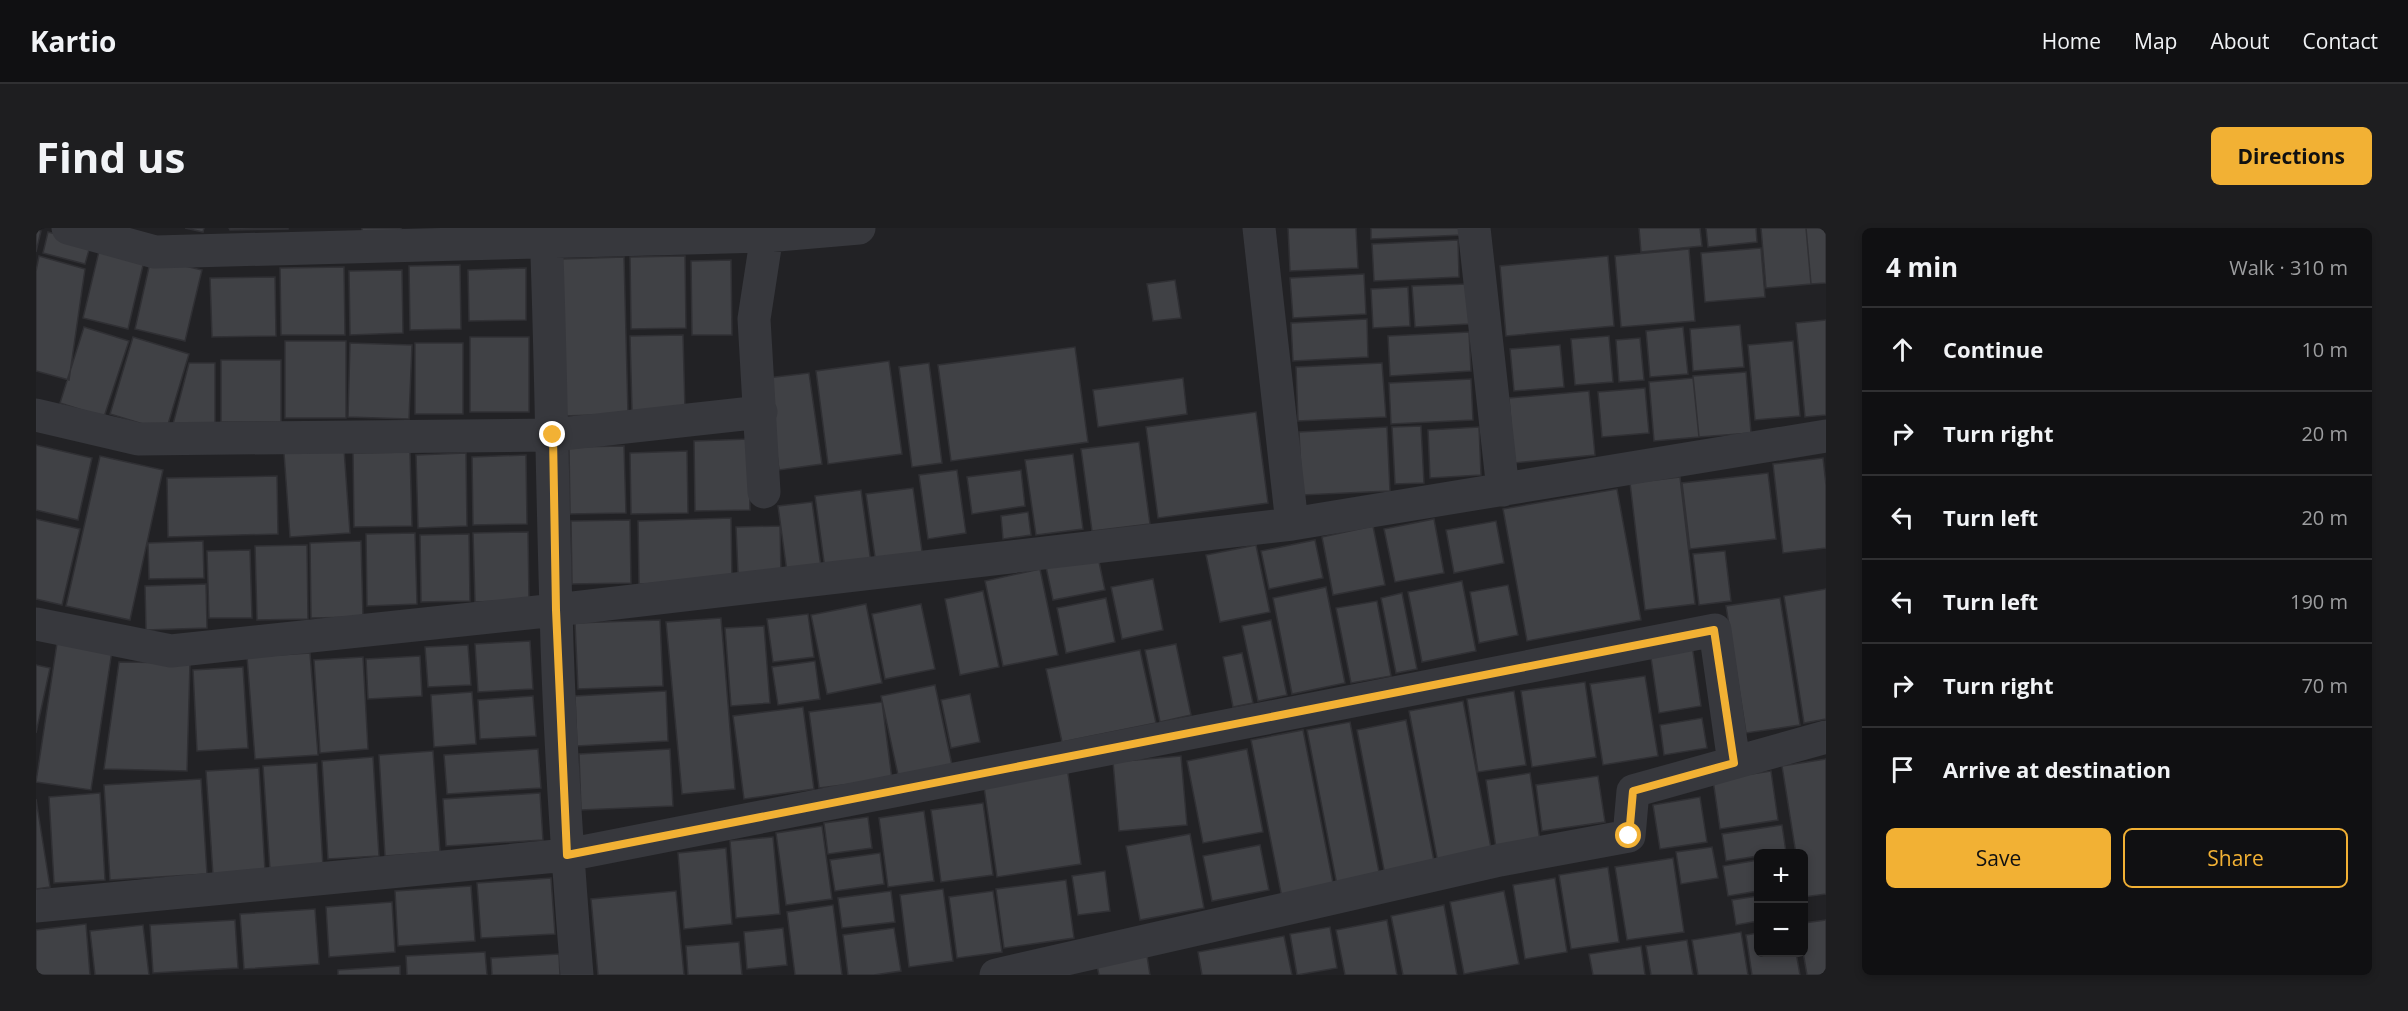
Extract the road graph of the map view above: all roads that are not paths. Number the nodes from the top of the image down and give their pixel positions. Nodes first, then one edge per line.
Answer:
1 (68, 228) edge
2 (859, 228) edge
3 (1259, 228) edge
4 (1474, 228) edge
5 (767, 232) edge
6 (547, 236) edge
7 (761, 412) junction
8 (36, 415) edge
9 (553, 435) junction
10 (1826, 436) edge
11 (1503, 490) junction
12 (764, 492) dead end
13 (1292, 524) junction
14 (556, 610) junction
15 (36, 624) edge
16 (1826, 737) edge
17 (1734, 763) junction
18 (567, 855) junction
19 (36, 906) edge
20 (577, 975) edge
21 (996, 975) edge

1 - 6 street
2 - 5 street
3 - 13 street
4 - 11 street
5 - 6 street
5 - 7 street
6 - 9 street
7 - 9 street
7 - 12 street
8 - 9 street
9 - 14 street
10 - 11 street
11 - 13 street
13 - 14 street
14 - 15 street
14 - 18 street
16 - 17 street
17 - 18 street
17 - 21 street
18 - 19 street
18 - 20 street

